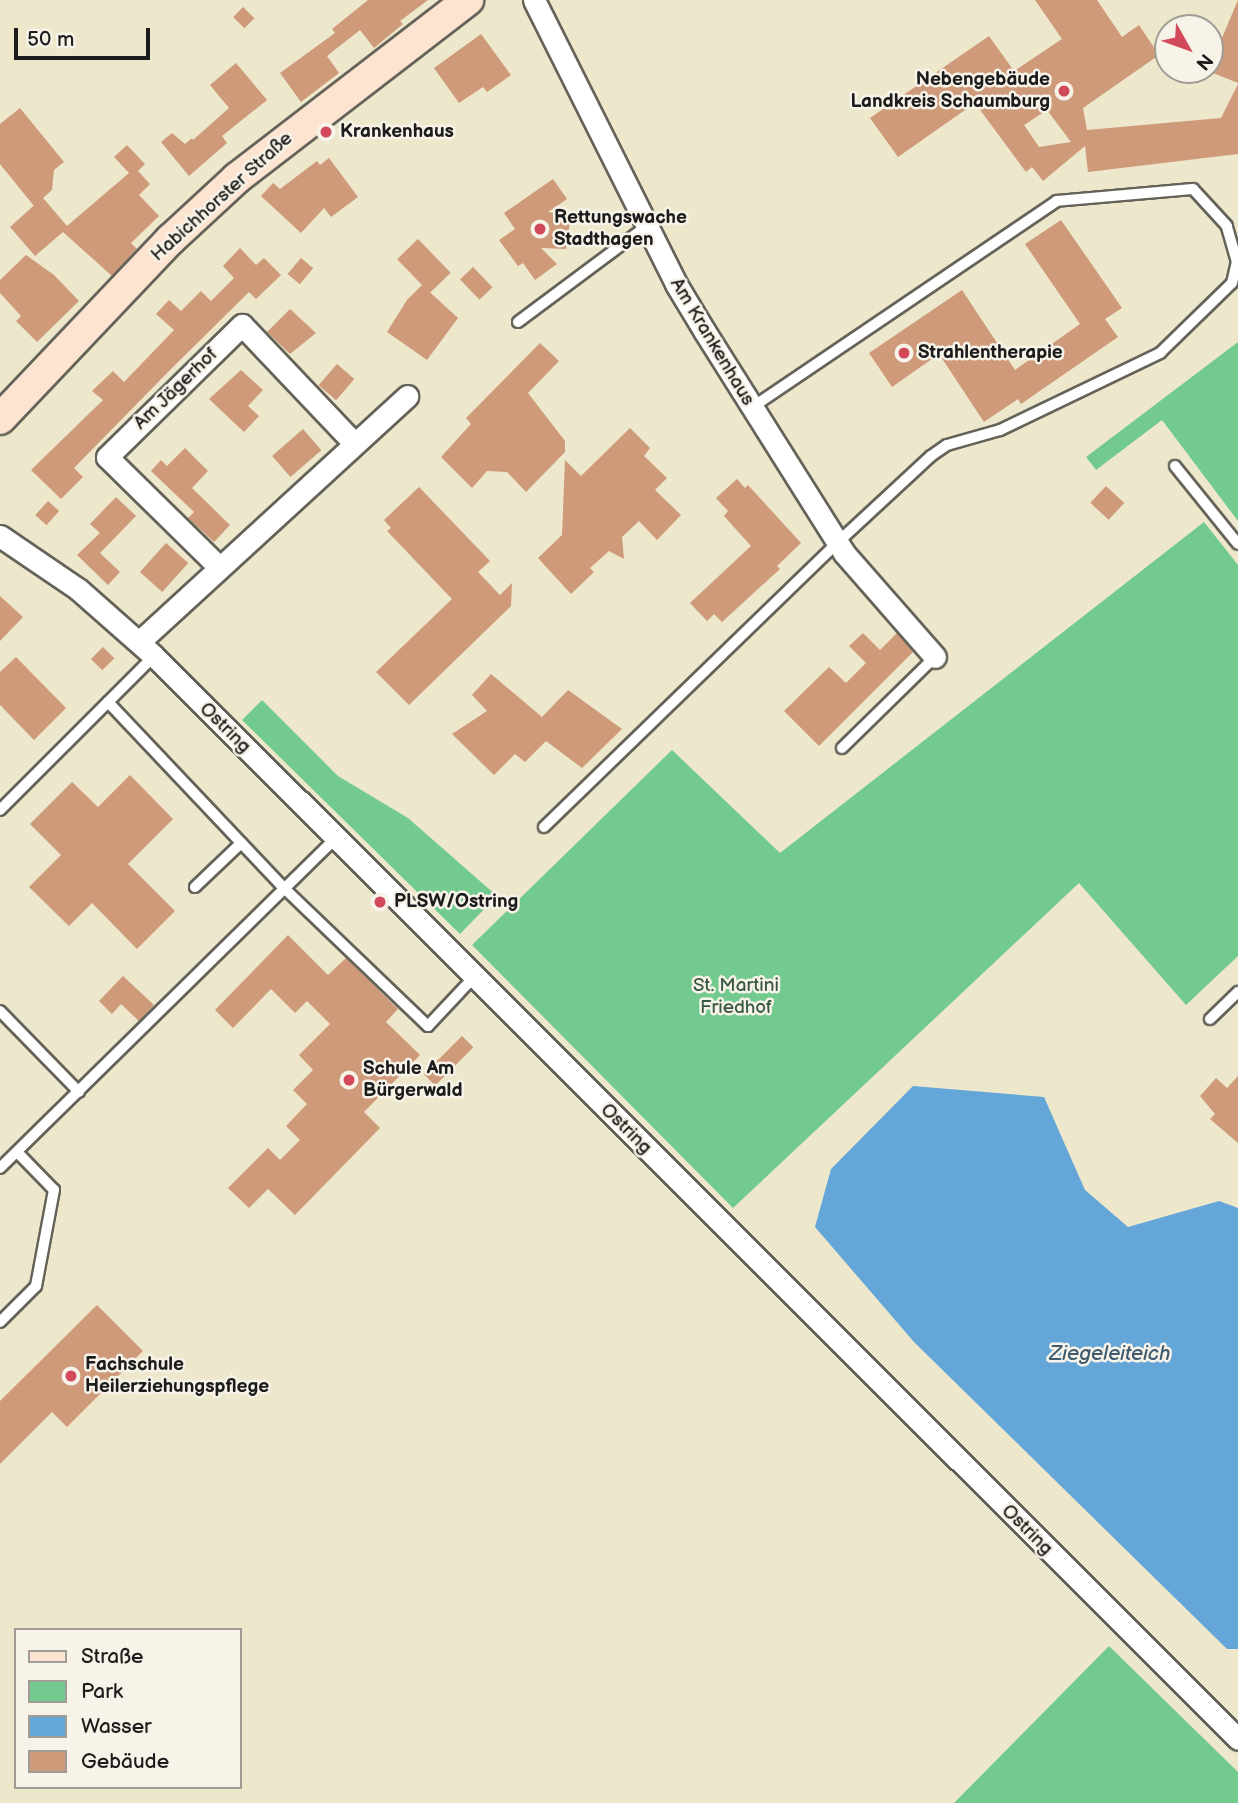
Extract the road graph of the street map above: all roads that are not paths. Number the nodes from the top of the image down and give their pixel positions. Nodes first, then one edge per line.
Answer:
1 (468, 0) edge
2 (534, 0) edge
3 (647, 226) junction
4 (1235, 281) edge
5 (518, 322) dead end
6 (407, 396) dead end
7 (751, 408) junction
8 (0, 419) edge
9 (354, 443) junction
10 (1175, 466) dead end
11 (0, 536) edge
12 (837, 543) junction
13 (1238, 544) edge
14 (219, 567) junction
15 (147, 649) junction
16 (935, 657) joint
17 (108, 702) junction
18 (842, 748) dead end
19 (0, 810) edge
20 (544, 827) dead end
21 (336, 838) junction
22 (241, 843) junction
23 (195, 887) dead end
24 (285, 889) junction
25 (474, 976) junction
26 (1238, 992) edge
27 (0, 1011) edge
28 (1210, 1019) dead end
29 (79, 1091) junction
30 (17, 1152) junction
31 (0, 1168) edge
32 (0, 1322) edge
33 (1238, 1739) edge

1 - 8 main road, Habichhorster Straße
2 - 3 street, Am Krankenhaus
3 - 5 lane
3 - 7 street, Am Krankenhaus
4 - 7 lane
4 - 12 lane
6 - 9 street
7 - 12 street, Am Krankenhaus
9 - 14 street
9 - 14 street, Am Jägerhof
10 - 13 lane
11 - 15 street, Ostring
12 - 16 street, Am Krankenhaus
12 - 20 lane
14 - 15 street
15 - 17 lane
15 - 21 street, Ostring
16 - 18 lane
17 - 19 lane
17 - 22 lane
21 - 24 lane
21 - 25 street, Ostring
22 - 23 lane
22 - 24 lane
24 - 25 lane
24 - 29 lane
25 - 33 street, Ostring
26 - 28 lane
27 - 29 lane
29 - 30 lane
30 - 31 lane
30 - 32 lane

